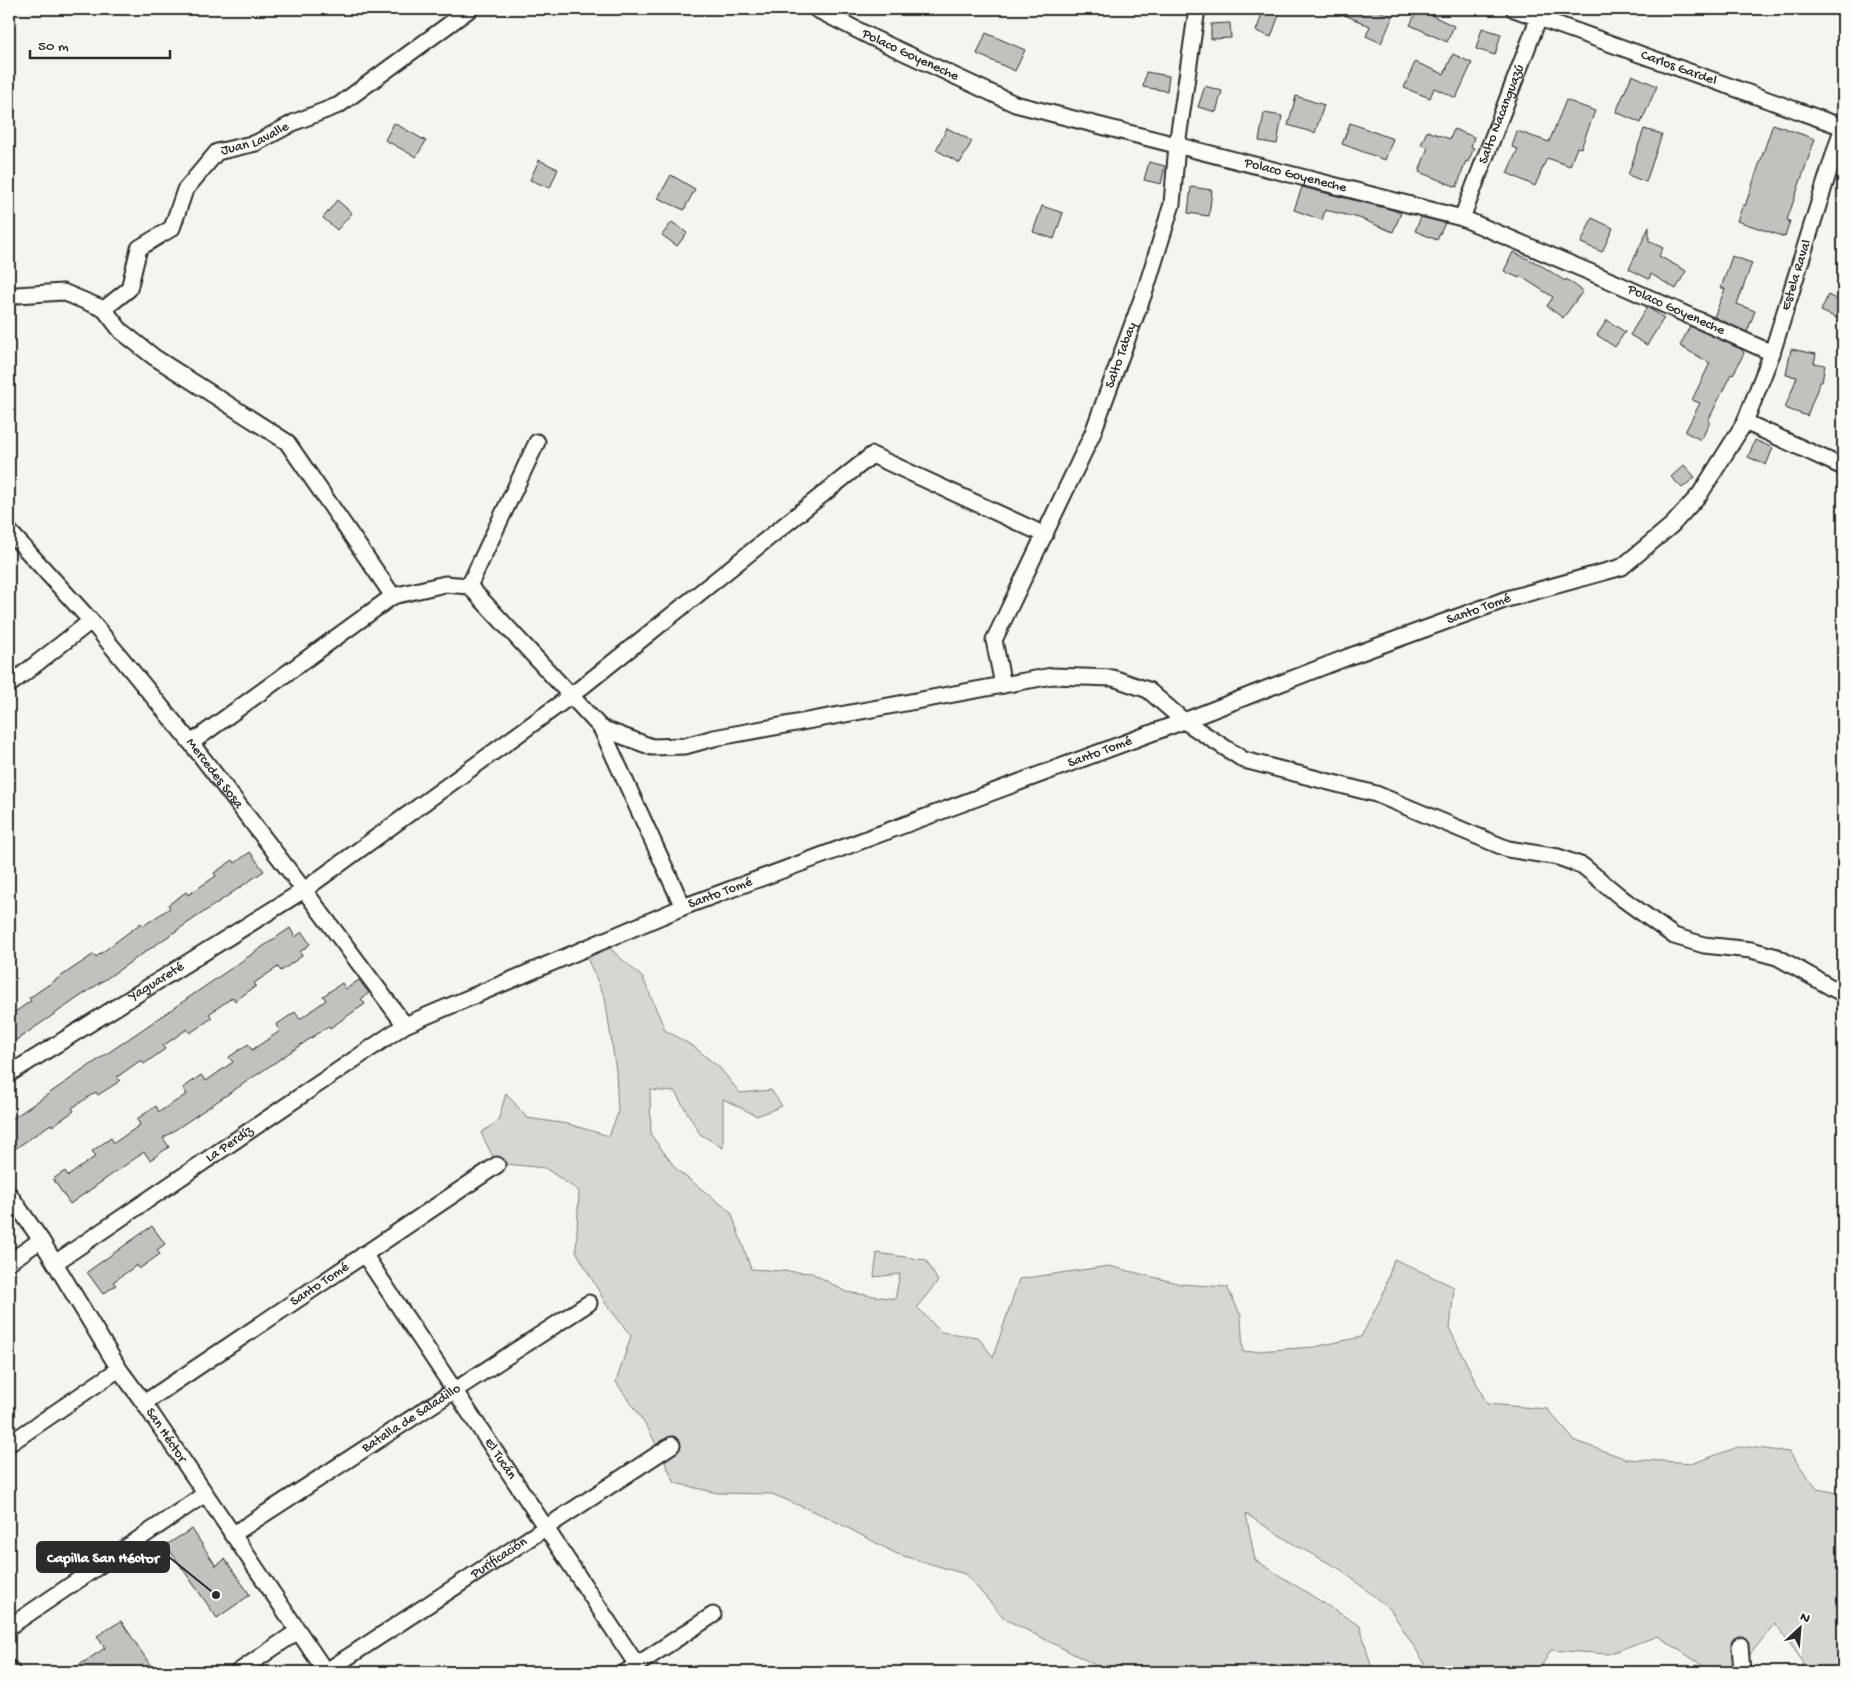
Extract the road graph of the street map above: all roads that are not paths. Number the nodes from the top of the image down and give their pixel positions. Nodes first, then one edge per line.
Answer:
1 (470, 9) edge
2 (816, 9) edge
3 (1197, 9) edge
4 (1514, 9) edge
5 (1540, 13) edge
6 (1843, 127) edge
7 (1176, 145) junction
8 (1462, 218) junction
9 (9, 298) edge
10 (104, 309) junction
11 (1772, 353) junction
12 (1746, 422) junction
13 (537, 442) dead end
14 (1843, 467) edge
15 (9, 531) edge
16 (1045, 535) junction
17 (469, 586) junction
18 (393, 596) junction
19 (91, 621) junction
20 (9, 685) edge
21 (1003, 685) junction
22 (572, 695) junction
23 (1184, 721) junction
24 (602, 728) junction
25 (191, 743) junction
26 (304, 890) junction
27 (683, 908) junction
28 (1843, 994) edge
29 (405, 1026) junction
30 (9, 1074) edge
31 (496, 1166) dead end
32 (9, 1194) edge
33 (41, 1240) junction
34 (364, 1254) junction
35 (9, 1262) edge
36 (54, 1263) junction
37 (590, 1303) dead end
38 (119, 1369) junction
39 (454, 1389) junction
40 (144, 1403) junction
41 (9, 1444) edge
42 (672, 1445) dead end
43 (205, 1494) junction
44 (546, 1528) junction
45 (232, 1535) junction
46 (713, 1615) dead end
47 (9, 1628) edge
48 (298, 1631) junction
49 (1740, 1645) dead end
50 (9, 1668) edge
51 (632, 1669) edge
52 (12, 1672) edge
53 (238, 1672) edge
54 (326, 1672) edge
55 (1742, 1672) edge

1 - 10 street, Juan Lavalle
2 - 7 street, Polaco Goyeneche
3 - 7 street, Salto Tabay
4 - 5 street, Carlos Gardel
5 - 6 street, Carlos Gardel
5 - 8 street, Salto Ñacanguazú
6 - 11 street, Estela Raval
7 - 8 street, Polaco Goyeneche
7 - 16 street, Salto Tabay
8 - 11 street, Polaco Goyeneche
9 - 10 street
10 - 18 street
11 - 12 street, Estela Raval
12 - 14 street
12 - 23 street, Santo Tomé
13 - 17 street
15 - 19 street, Mercedes Sosa
16 - 21 street, Salto Tabay
16 - 22 street, Yaguareté
17 - 18 street
17 - 22 street
18 - 25 street
19 - 20 street
19 - 25 street, Mercedes Sosa
21 - 23 street
21 - 24 street
22 - 24 street
22 - 26 street, Yaguareté
23 - 27 street, Santo Tomé
23 - 28 street
24 - 27 street
25 - 26 street, Mercedes Sosa
26 - 29 street, Mercedes Sosa
26 - 30 street, Yaguareté
27 - 29 street, Santo Tomé
29 - 36 street, La Perdíz
31 - 34 street, Santo Tomé
32 - 33 street, San Héctor
33 - 35 street
33 - 36 street, San Héctor
34 - 39 street, El Tucán
34 - 40 street, Santo Tomé
36 - 38 street, San Héctor
37 - 39 street, Batalla de Saladillo
38 - 40 street, San Héctor
38 - 41 street
39 - 44 street, El Tucán
39 - 45 street, Batalla de Saladillo
40 - 43 street, San Héctor
42 - 44 street, Purificación
43 - 45 street, San Héctor
43 - 47 street
44 - 51 street, El Tucán
44 - 54 street, Purificación
45 - 48 street, San Héctor
46 - 51 street
48 - 53 street
48 - 54 street, San Héctor
49 - 55 street
50 - 52 street

